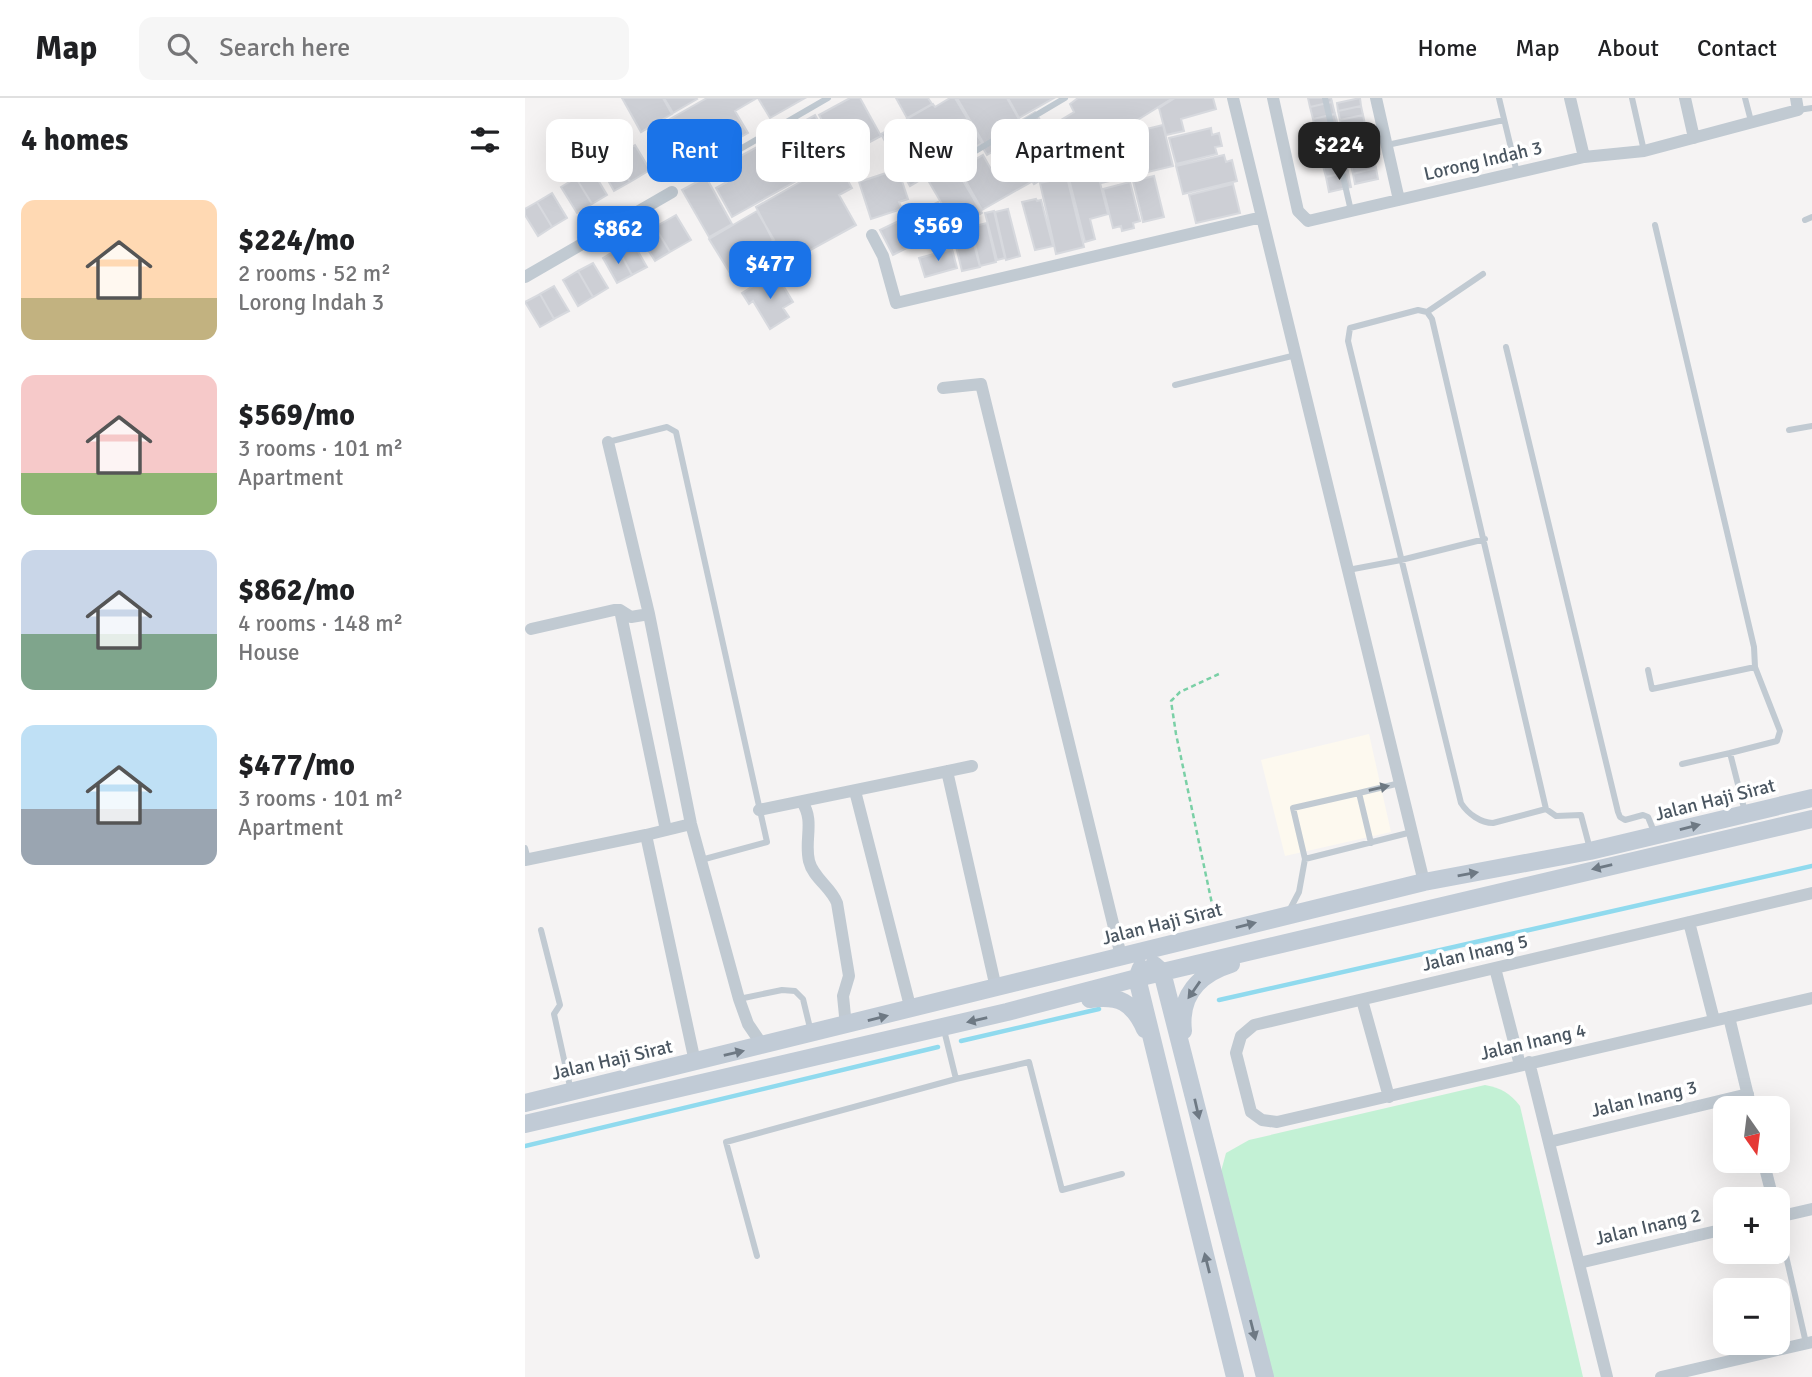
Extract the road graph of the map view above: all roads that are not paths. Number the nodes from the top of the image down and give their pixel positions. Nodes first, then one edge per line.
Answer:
1 (828, 98) edge
2 (1065, 98) edge
3 (1233, 98) edge
4 (1273, 98) edge
5 (1325, 98) edge
6 (1376, 98) edge
7 (1499, 98) edge
8 (1570, 98) edge
9 (1632, 98) edge
10 (1685, 98) edge
11 (1745, 98) edge
12 (1797, 104) edge
13 (1812, 108) edge
14 (1504, 120) junction
15 (1751, 121) junction
16 (1694, 138) junction
17 (1387, 145) junction
18 (742, 148) edge
19 (977, 150) edge
20 (1644, 151) junction
21 (1584, 157) junction
22 (1517, 173) junction
23 (672, 192) dead end
24 (1399, 200) junction
25 (1351, 211) junction
26 (1262, 217) junction
27 (1655, 225) dead end
28 (872, 234) dead end
29 (1483, 274) dead end
30 (525, 276) edge
31 (1427, 312) junction
32 (1506, 348) dead end
33 (1296, 355) junction
34 (1175, 385) dead end
35 (943, 388) dead end
36 (1812, 426) edge
37 (1789, 430) dead end
38 (608, 442) joint
39 (1485, 539) junction
40 (1401, 560) junction
41 (1348, 569) junction
42 (620, 610) junction
43 (649, 614) junction
44 (531, 629) dead end
45 (1755, 667) junction
46 (1648, 670) dead end
47 (1730, 752) junction
48 (1682, 764) dead end
49 (972, 766) dead end
50 (947, 771) junction
51 (1400, 783) junction
52 (855, 791) junction
53 (1359, 793) junction
54 (1812, 798) edge
55 (802, 802) junction
56 (1546, 809) junction
57 (759, 810) junction
58 (1746, 814) junction
59 (1812, 819) edge
60 (691, 824) junction
61 (666, 830) junction
62 (1412, 832) junction
63 (646, 835) junction
64 (1656, 836) junction
65 (1371, 843) junction
66 (1590, 851) junction
67 (526, 856) edge
68 (1305, 859) junction
69 (701, 860) junction
70 (1424, 882) junction
71 (1812, 893) edge
72 (1488, 894) junction
73 (1287, 915) junction
74 (1689, 922) junction
75 (541, 930) dead end
76 (1218, 931) junction
77 (1121, 956) junction
78 (1495, 968) junction
79 (1149, 971) junction
80 (996, 988) junction
81 (1812, 998) edge
82 (739, 999) junction
83 (1362, 1000) junction
84 (911, 1010) junction
85 (1007, 1012) junction
86 (1729, 1017) junction
87 (1714, 1020) junction
88 (846, 1026) junction
89 (944, 1027) junction
90 (812, 1034) junction
91 (908, 1035) junction
92 (763, 1046) junction
93 (1156, 1055) junction
94 (1186, 1060) junction
95 (695, 1062) junction
96 (1525, 1063) junction
97 (739, 1073) junction
98 (956, 1079) junction
99 (564, 1094) junction
100 (1748, 1094) joint
101 (525, 1096) edge
102 (1389, 1097) junction
103 (525, 1103) edge
104 (525, 1117) edge
105 (1262, 1120) joint
106 (525, 1124) edge
107 (1549, 1142) junction
108 (1122, 1174) dead end
109 (1812, 1209) edge
110 (1790, 1215) edge
111 (1713, 1232) edge
112 (757, 1256) dead end
113 (1579, 1263) junction
114 (1789, 1264) edge
115 (1809, 1343) edge
116 (1235, 1377) edge
117 (1265, 1377) edge
118 (1607, 1377) edge
119 (1661, 1377) edge

1 - 18 lane
2 - 19 lane
3 - 26 street
4 - 25 street, Lorong Indah 3
5 - 25 lane
6 - 17 street
7 - 14 lane
8 - 21 street
9 - 20 lane
10 - 16 street
11 - 15 lane
12 - 13 lane
12 - 15 street, Lorong Indah 3
14 - 17 lane
14 - 22 lane
15 - 16 street, Lorong Indah 3
16 - 20 street, Lorong Indah 3
17 - 24 street
20 - 21 street, Lorong Indah 3
21 - 22 street, Lorong Indah 3
22 - 24 street, Lorong Indah 3
23 - 30 street
24 - 25 street, Lorong Indah 3
26 - 28 street
26 - 33 street
27 - 45 lane
29 - 31 lane
31 - 39 lane
31 - 40 lane
32 - 64 lane
33 - 34 lane
33 - 41 street
35 - 77 street
36 - 37 lane
38 - 43 street
38 - 57 lane
39 - 40 lane
39 - 56 lane
40 - 41 lane
40 - 56 lane
41 - 51 street
42 - 43 street
42 - 44 street
42 - 61 street
43 - 60 street
45 - 46 lane
45 - 47 lane
47 - 48 lane
47 - 58 lane
49 - 50 street
50 - 52 street
50 - 80 street
53 -> 51 lane
51 - 62 street
52 - 55 street
52 - 84 street
53 - 65 lane
53 - 68 lane
54 - 58 main road, Jalan Haji Sirat
55 - 57 street
55 - 88 street
56 - 66 lane
57 - 69 lane
64 -> 58 main road, Jalan Haji Sirat
59 -> 72 main road, Jalan Haji Sirat
60 - 61 street
60 - 69 street
61 - 63 street
62 - 65 lane
62 - 70 street
63 - 67 street
63 - 95 street
64 - 66 main road, Jalan Haji Sirat
65 - 68 lane
70 -> 66 main road, Jalan Haji Sirat
68 - 73 lane
69 - 82 street
70 - 73 main road, Jalan Haji Sirat
71 - 74 street, Jalan Inang 5
72 - 79 main road, Jalan Haji Sirat
72 -> 94 main road
76 -> 73 main road, Jalan Haji Sirat
74 - 78 street, Jalan Inang 5
74 - 87 street
75 - 99 lane
76 - 77 main road, Jalan Haji Sirat
76 - 79 main road
77 - 80 main road, Jalan Haji Sirat
78 - 83 street, Jalan Inang 5
78 - 96 street
79 - 84 main road
79 - 85 main road, Jalan Haji Sirat
79 - 93 main road
79 - 94 main road
80 - 84 main road, Jalan Haji Sirat
81 - 86 street, Jalan Inang 4
82 - 90 lane
82 - 92 street
83 - 102 street
83 - 105 street, Jalan Inang 5
88 -> 84 main road, Jalan Haji Sirat
85 -> 89 main road, Jalan Haji Sirat
85 - 93 main road
86 - 87 street, Jalan Inang 4
86 - 100 street
87 - 96 street, Jalan Inang 4
88 - 90 main road, Jalan Haji Sirat
89 - 91 main road, Jalan Haji Sirat
89 - 98 lane
90 - 92 main road, Jalan Haji Sirat
91 - 92 main road
91 - 97 main road, Jalan Haji Sirat
95 -> 92 main road, Jalan Haji Sirat
116 -> 93 main road
94 -> 117 main road
95 - 99 main road, Jalan Haji Sirat
96 - 102 street, Jalan Inang 4
96 - 107 street
97 - 104 main road
97 - 106 main road, Jalan Haji Sirat
98 - 108 lane
98 - 112 lane
99 - 101 main road
99 - 103 main road, Jalan Haji Sirat
100 - 107 street, Jalan Inang 3
102 - 105 street, Jalan Inang 4
107 - 113 street
109 - 110 street
111 - 113 street, Jalan Inang 2
113 - 118 street
114 - 115 lane
115 - 119 street

